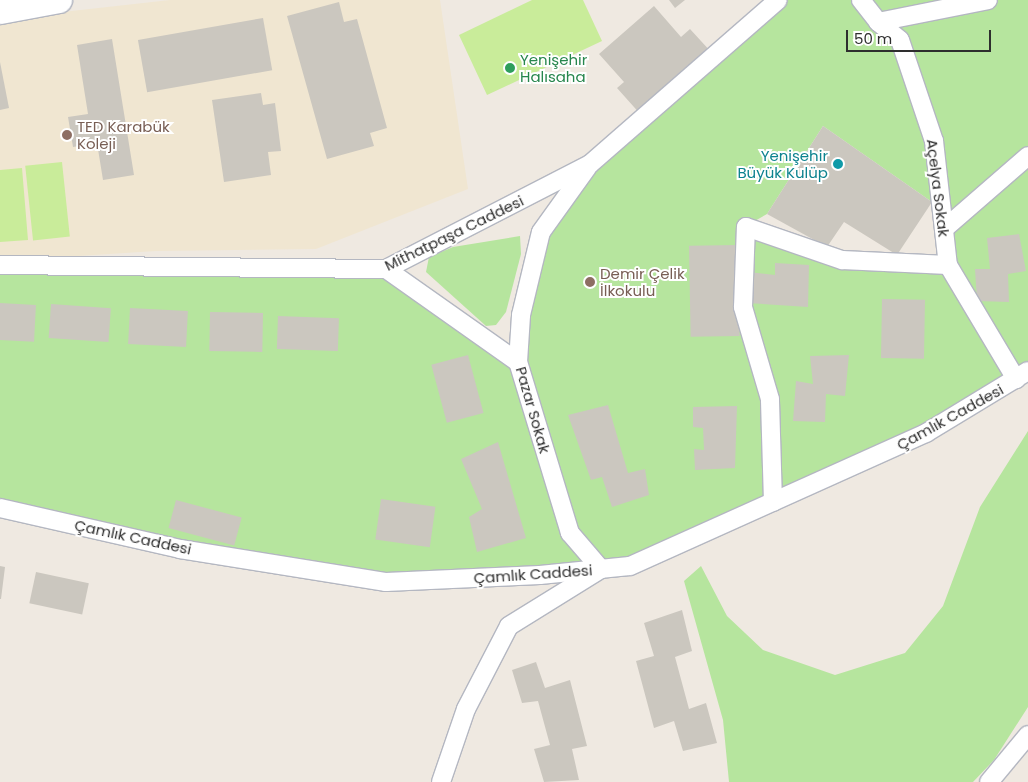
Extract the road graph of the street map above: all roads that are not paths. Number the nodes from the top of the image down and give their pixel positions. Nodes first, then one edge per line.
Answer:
1 (59, 0) edge
2 (778, 0) edge
3 (861, 0) edge
4 (988, 0) edge
5 (0, 11) edge
6 (878, 22) junction
7 (1028, 156) edge
8 (590, 164) junction
9 (944, 229) junction
10 (0, 265) edge
11 (948, 265) junction
12 (386, 269) junction
13 (518, 362) junction
14 (1022, 375) edge
15 (773, 502) junction
16 (0, 508) edge
17 (601, 569) junction
18 (1028, 735) edge
19 (440, 782) edge
20 (989, 782) edge

1 - 5 street
2 - 8 street, Mithatpaşa Caddesi
3 - 6 street, Açelya Sokak
4 - 6 street
6 - 9 street, Açelya Sokak
7 - 9 street
8 - 12 street, Mithatpaşa Caddesi
8 - 13 street, Pazar Sokak
9 - 11 street, Açelya Sokak
10 - 12 street, Mithatpaşa Caddesi
11 - 14 street, Açelya Sokak
11 - 15 street
12 - 13 street
13 - 17 street, Pazar Sokak
14 - 15 street, Çamlık Caddesi
15 - 17 street, Çamlık Caddesi
16 - 17 street, Çamlık Caddesi
17 - 19 street
18 - 20 street

